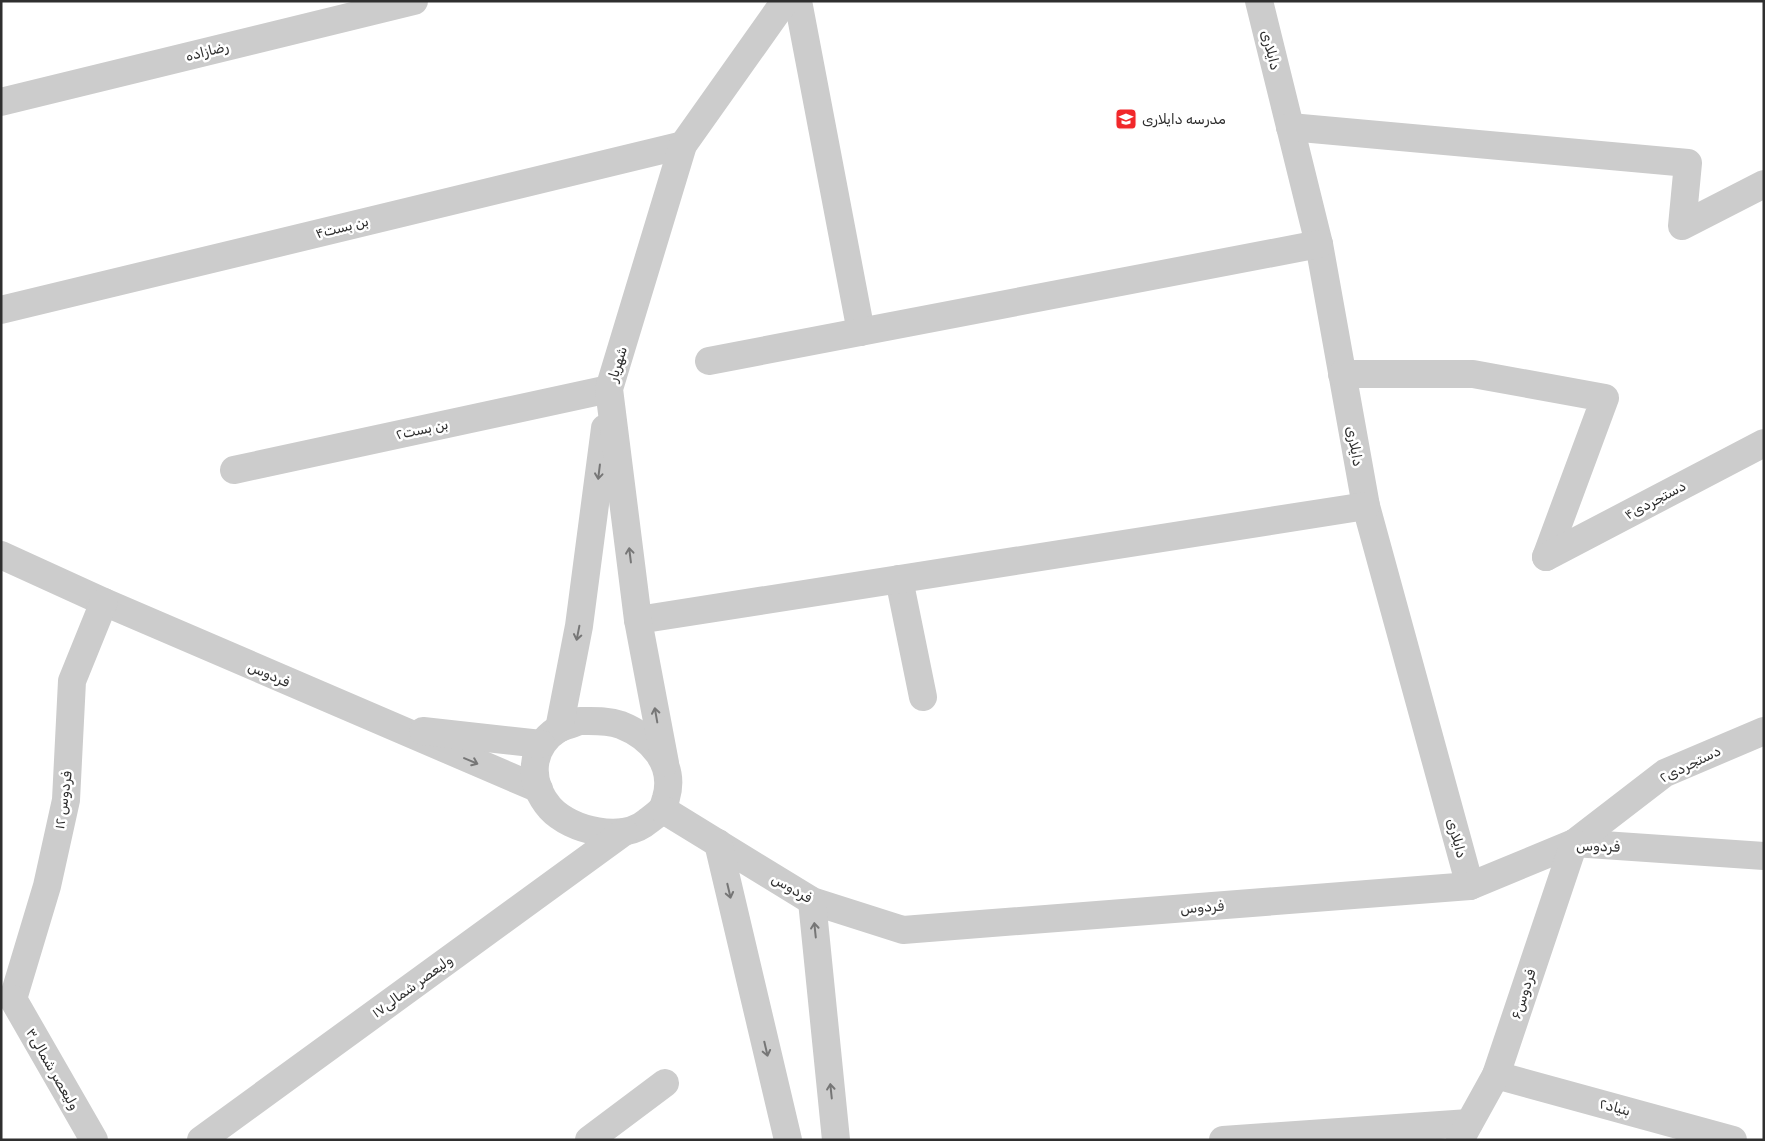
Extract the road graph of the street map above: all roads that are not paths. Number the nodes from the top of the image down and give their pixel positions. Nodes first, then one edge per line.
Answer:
1 (414, 1) edge
2 (785, 1) edge
3 (798, 1) edge
4 (1259, 1) edge
5 (1, 102) edge
6 (1290, 127) junction
7 (683, 145) junction
8 (1764, 184) edge
9 (1319, 244) junction
10 (1, 310) edge
11 (861, 332) junction
12 (710, 361) dead end
13 (1342, 374) junction
14 (610, 389) junction
15 (1764, 443) edge
16 (234, 470) dead end
17 (1366, 506) junction
18 (1, 555) edge
19 (899, 579) junction
20 (104, 602) junction
21 (638, 620) junction
22 (923, 697) dead end
23 (394, 728) junction
24 (1764, 731) edge
25 (550, 737) junction
26 (665, 763) junction
27 (539, 790) junction
28 (662, 809) junction
29 (624, 832) junction
30 (718, 843) junction
31 (1574, 843) junction
32 (1764, 856) edge
33 (1470, 886) junction
34 (812, 901) junction
35 (7, 1003) edge
36 (1496, 1075) junction
37 (665, 1083) dead end
38 (1464, 1131) edge
39 (94, 1140) edge
40 (201, 1140) edge
41 (590, 1140) edge
42 (788, 1140) edge
43 (836, 1140) edge
44 (1223, 1140) edge
45 (1733, 1140) edge

1 - 5 street, رضازاده
2 - 7 street, شهریار
3 - 11 street
4 - 6 street, دایلاری
6 - 8 street
6 - 9 street, دایلاری
7 - 10 street, بن بست۴
7 - 14 street, شهریار
9 - 11 street
9 - 13 street, دایلاری
11 - 12 street
13 - 15 street, دستجردی۴
13 - 17 street, دایلاری
14 - 16 street, بن بست۲
21 -> 14 street, شهریار
14 -> 25 street
17 - 19 street
17 - 33 street, دایلاری
18 - 20 street, فردوس
19 - 21 street
19 - 22 street
20 - 23 street, فردوس
20 - 35 street, فردوس ۱۲
26 -> 21 street, شهریار
23 - 25 street
23 -> 27 street, فردوس
24 - 31 street, دستجردی۲
25 - 26 street
25 - 27 street
26 - 28 street
27 - 29 street
28 - 29 street
28 - 30 street, فردوس
29 - 40 street, ولیعصر شمالی۱۷
30 - 34 street, فردوس
30 -> 42 street
31 - 32 street, فردوس
31 - 33 street, فردوس
31 - 36 street, فردوس۶
33 - 34 street, فردوس
43 -> 34 street
35 - 39 street, ولیعصر شمالی۳
36 - 38 street, فردوس۶
36 - 45 street, بنیاد۲
37 - 41 street
38 - 44 street

